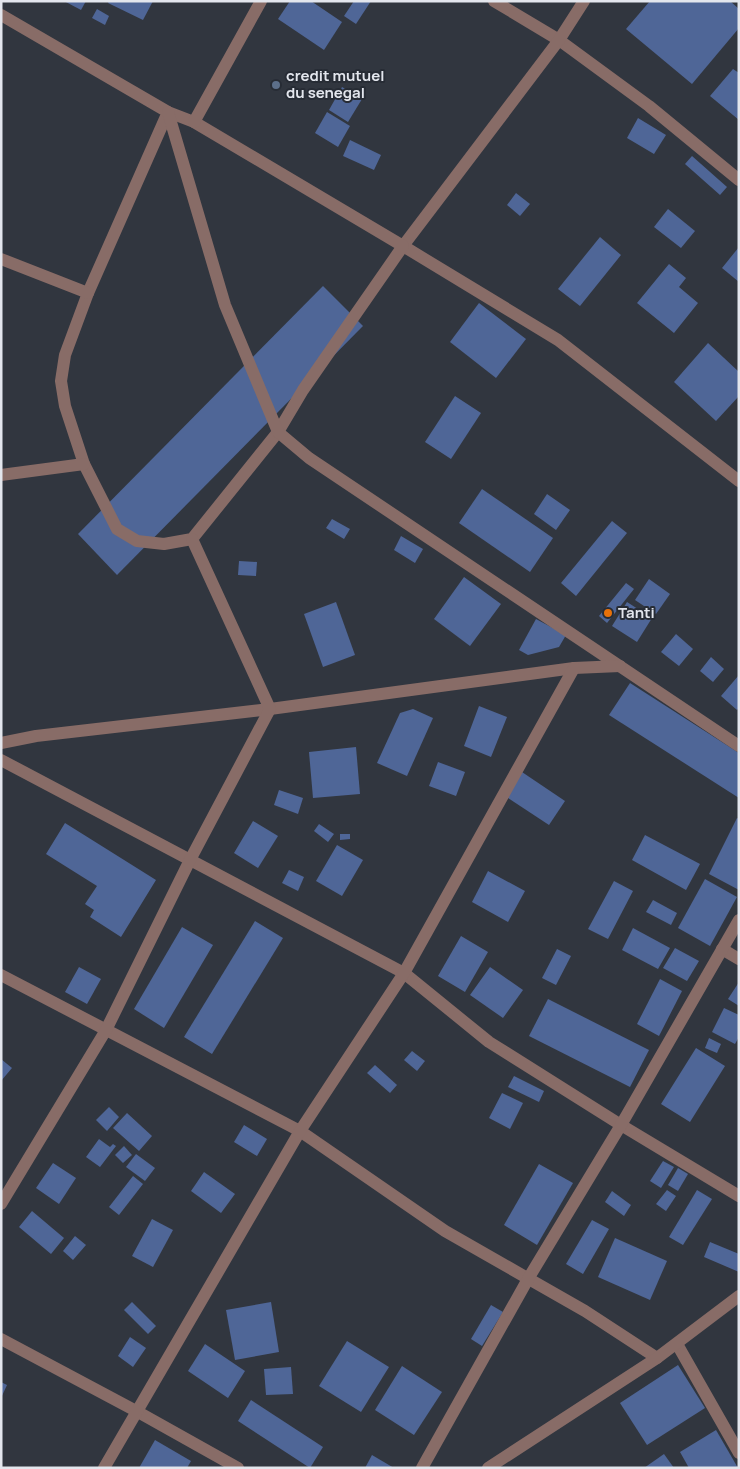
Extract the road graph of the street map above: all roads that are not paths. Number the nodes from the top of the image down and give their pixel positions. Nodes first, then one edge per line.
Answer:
1 (261, 1) edge
2 (494, 1) edge
3 (584, 1) edge
4 (1, 15) edge
5 (559, 40) junction
6 (168, 112) junction
7 (194, 122) junction
8 (739, 180) edge
9 (403, 246) junction
10 (1, 260) edge
11 (88, 293) junction
12 (278, 432) junction
13 (84, 464) junction
14 (1, 475) edge
15 (739, 481) edge
16 (192, 539) junction
17 (620, 666) junction
18 (574, 668) junction
19 (270, 710) junction
20 (1, 743) edge
21 (739, 746) edge
22 (1, 760) edge
23 (190, 860) junction
24 (739, 920) edge
25 (722, 949) junction
26 (739, 959) edge
27 (404, 973) junction
28 (1, 975) edge
29 (106, 1030) junction
30 (621, 1125) junction
31 (300, 1131) junction
32 (739, 1196) edge
33 (1, 1204) edge
34 (528, 1279) junction
35 (739, 1296) edge
36 (1, 1339) edge
37 (677, 1344) junction
38 (657, 1358) junction
39 (138, 1412) junction
40 (739, 1453) edge
41 (104, 1468) edge
42 (238, 1468) edge
43 (422, 1468) edge
44 (488, 1468) edge

1 - 7 street
2 - 5 street
3 - 5 street
4 - 6 street
5 - 8 street
5 - 9 street
6 - 7 street
6 - 11 street
6 - 12 street
7 - 9 street
9 - 12 street
9 - 15 street
10 - 11 street
11 - 13 street
12 - 16 street
12 - 17 street
13 - 14 street
13 - 16 street
16 - 19 street
17 - 18 street
17 - 21 street
18 - 19 street
18 - 27 street
19 - 20 street
19 - 23 street
22 - 23 street
23 - 27 street
23 - 29 street
24 - 25 street
25 - 26 street
25 - 30 street
27 - 30 street
27 - 31 street
28 - 29 street
29 - 31 street
29 - 33 street
30 - 32 street
30 - 34 street
31 - 34 street
31 - 39 street
34 - 38 street
34 - 43 street
35 - 37 street
36 - 39 street
37 - 38 street
37 - 40 street
38 - 44 street
39 - 41 street
39 - 42 street

